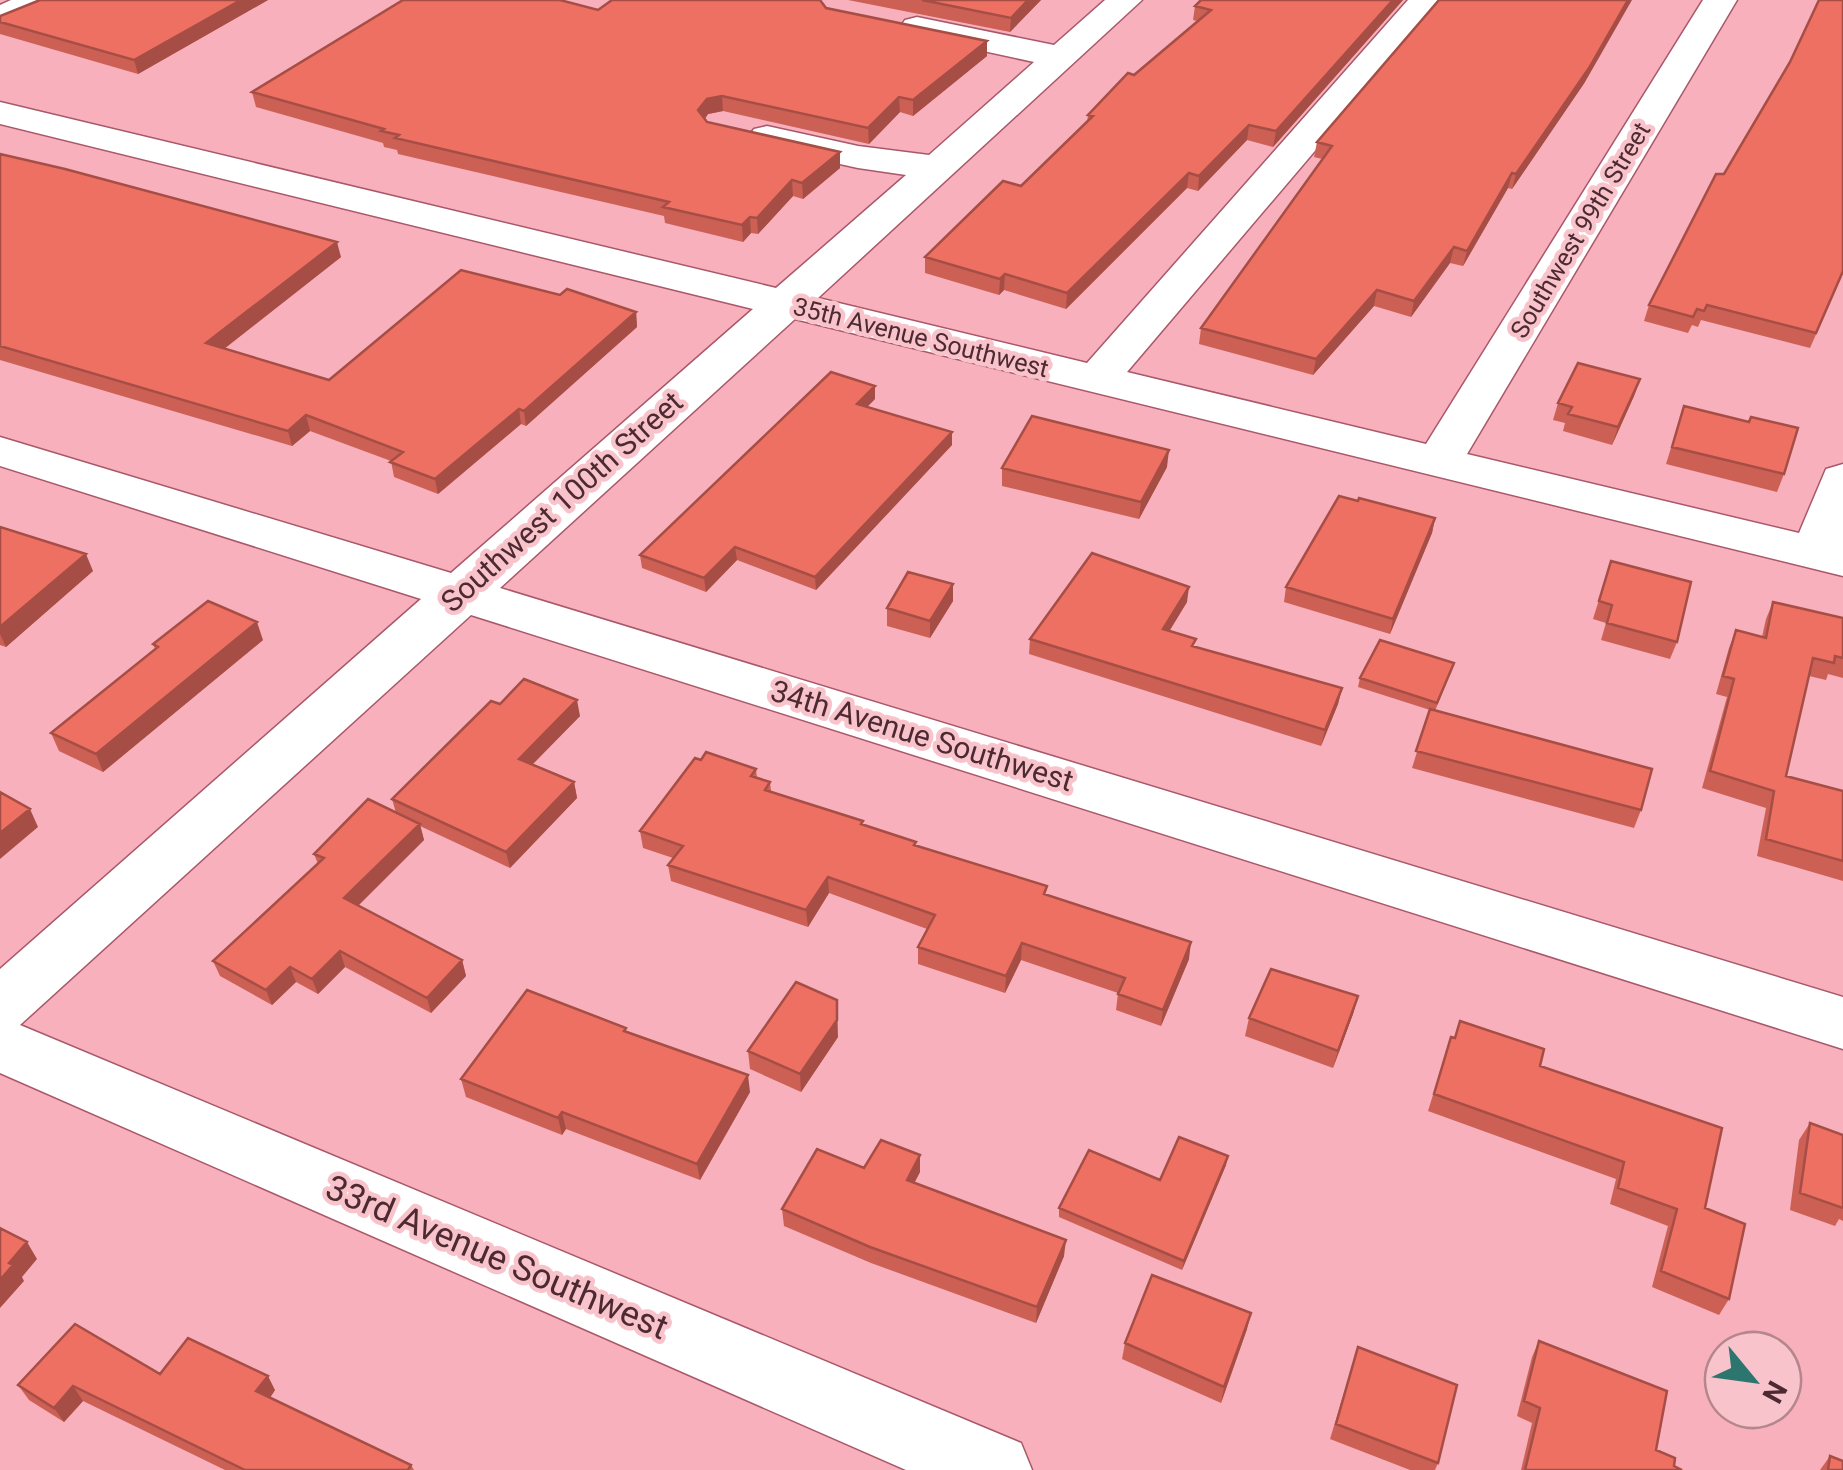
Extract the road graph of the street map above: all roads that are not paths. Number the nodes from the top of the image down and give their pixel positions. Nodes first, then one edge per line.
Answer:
1 (38, 0) edge
2 (1126, 0) edge
3 (1426, 0) edge
4 (1720, 0) edge
5 (0, 18) edge
6 (876, 19) edge
7 (1061, 56) junction
8 (0, 113) edge
9 (741, 131) edge
10 (936, 167) junction
11 (784, 303) junction
12 (1096, 380) junction
13 (0, 451) edge
14 (1439, 460) junction
15 (1843, 479) edge
16 (1830, 557) edge
17 (461, 593) junction
18 (0, 1006) edge
19 (1843, 1023) edge
20 (0, 1044) edge
21 (994, 1470) edge

1 - 5 street
2 - 7 street, Southwest 100th Street
3 - 12 street
4 - 14 street, Southwest 99th Street
6 - 7 street
7 - 10 street, Southwest 100th Street
8 - 11 street, 35th Avenue Southwest
9 - 10 street
10 - 11 street, Southwest 100th Street
11 - 12 street, 35th Avenue Southwest
11 - 17 street, Southwest 100th Street
12 - 14 street, 35th Avenue Southwest
13 - 17 street, 34th Avenue Southwest
14 - 16 street, 35th Avenue Southwest
15 - 16 street
17 - 18 street, Southwest 100th Street
17 - 19 street, 34th Avenue Southwest
20 - 21 street, 33rd Avenue Southwest

